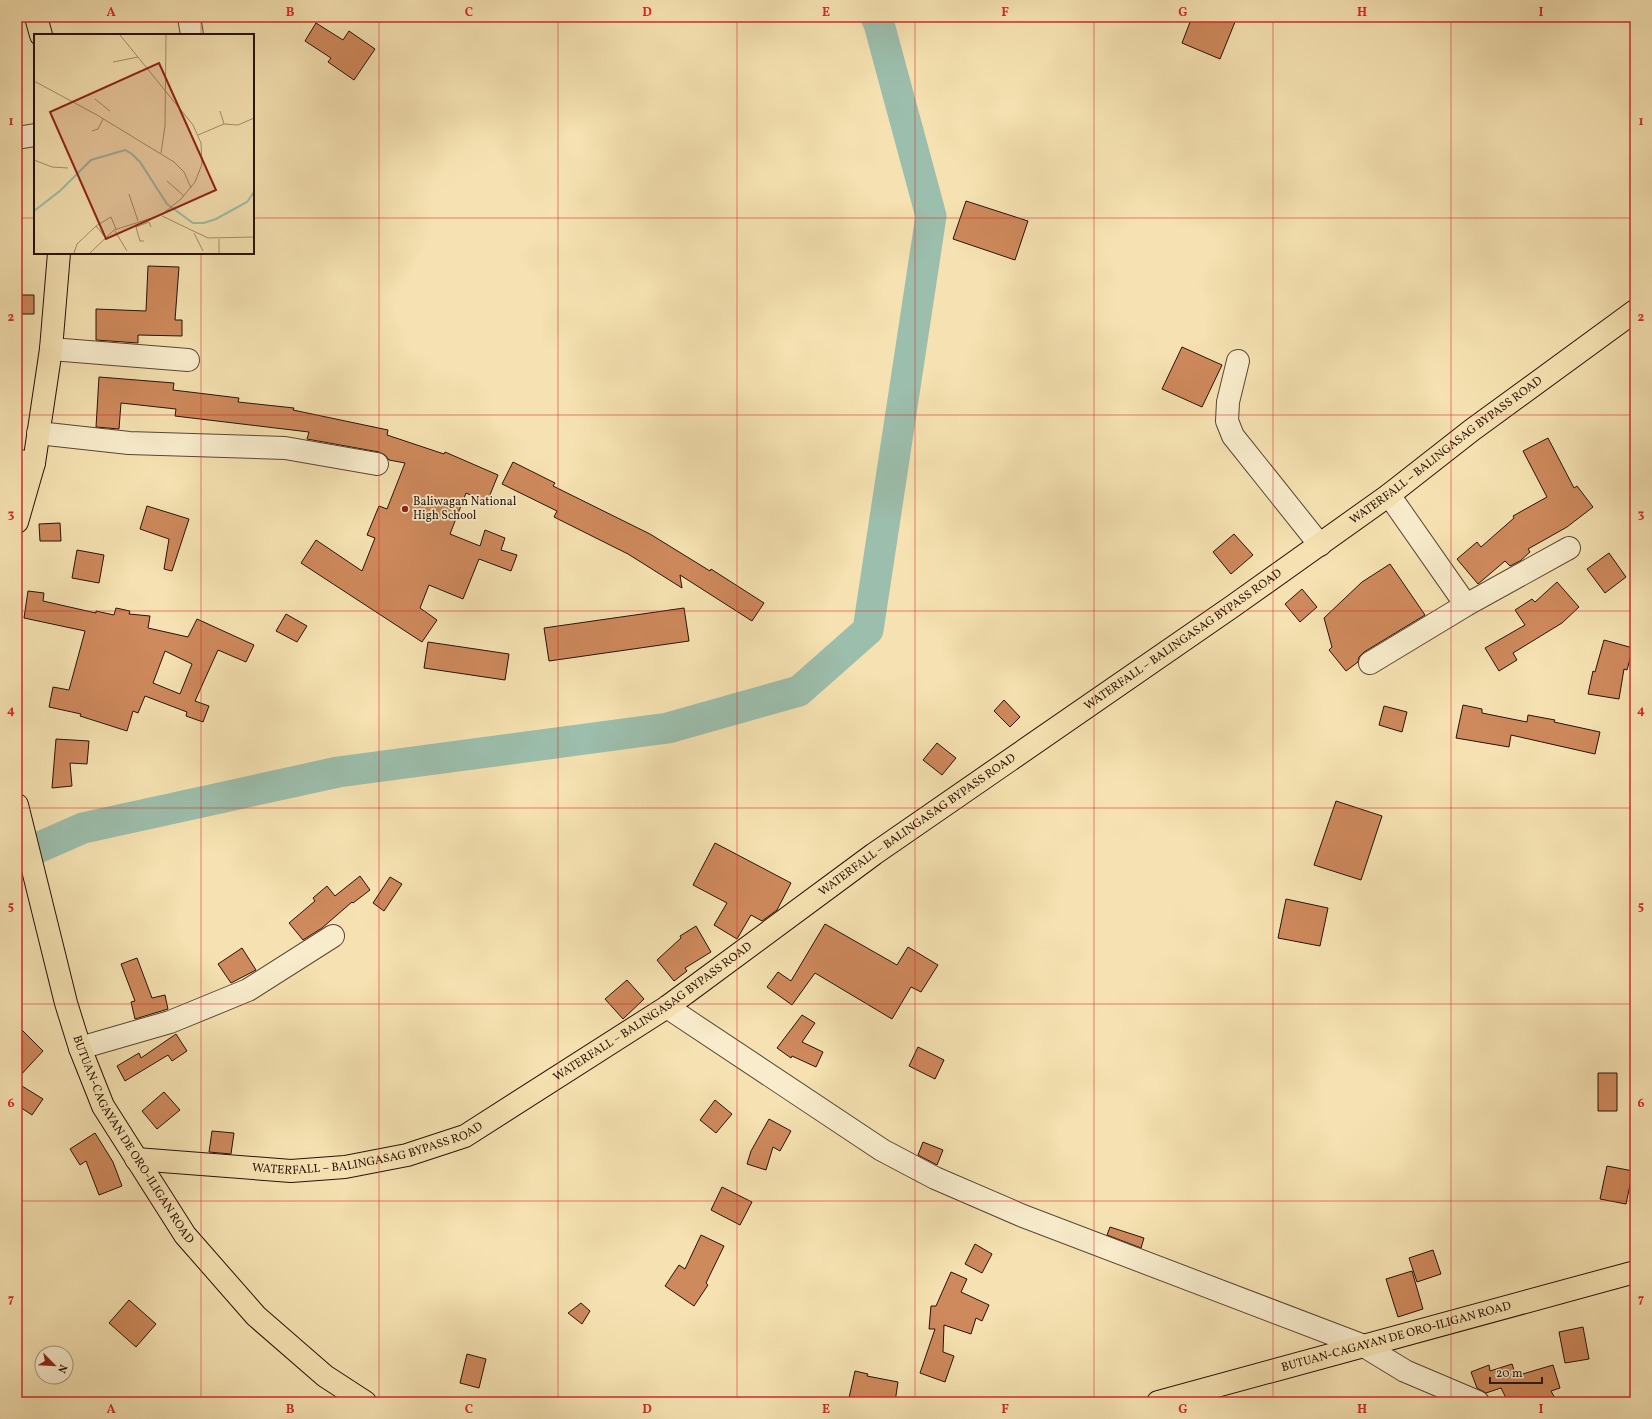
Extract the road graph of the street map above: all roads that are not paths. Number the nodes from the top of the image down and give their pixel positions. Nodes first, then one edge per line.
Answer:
1 (36, 17) edge
2 (189, 17) edge
3 (41, 34) edge
4 (192, 34) edge
5 (34, 135) edge
6 (17, 138) edge
7 (59, 254) edge
8 (1635, 312) edge
9 (51, 349) junction
10 (188, 360) dead end
11 (1238, 361) dead end
12 (38, 433) junction
13 (25, 462) edge
14 (377, 464) dead end
15 (1389, 495) junction
16 (17, 522) edge
17 (1320, 544) junction
18 (1570, 548) dead end
19 (1466, 605) junction
20 (1370, 663) dead end
21 (17, 805) edge
22 (333, 936) dead end
23 (667, 1007) junction
24 (80, 1048) junction
25 (136, 1159) junction
26 (1635, 1272) edge
27 (1364, 1346) junction
28 (365, 1402) edge
29 (1158, 1402) edge
30 (1478, 1402) edge

1 - 3 main road
2 - 4 street
5 - 6 street
7 - 9 main road
8 - 15 main road, WATERFALL ‒ BALINGASAG BYPASS ROAD
9 - 10 street
9 - 12 main road
11 - 17 street
12 - 13 main road
12 - 14 street
13 - 16 main road
15 - 17 main road, WATERFALL ‒ BALINGASAG BYPASS ROAD
15 - 19 street
17 - 23 main road, WATERFALL ‒ BALINGASAG BYPASS ROAD
18 - 19 street
19 - 20 street
21 - 24 main road, BUTUAN-CAGAYAN DE ORO-ILIGAN ROAD
22 - 24 street
23 - 25 main road, WATERFALL ‒ BALINGASAG BYPASS ROAD
23 - 27 street
24 - 25 main road, BUTUAN-CAGAYAN DE ORO-ILIGAN ROAD
25 - 28 main road, BUTUAN-CAGAYAN DE ORO-ILIGAN ROAD
26 - 27 main road, BUTUAN-CAGAYAN DE ORO-ILIGAN ROAD
27 - 29 main road, BUTUAN-CAGAYAN DE ORO-ILIGAN ROAD
27 - 30 street

